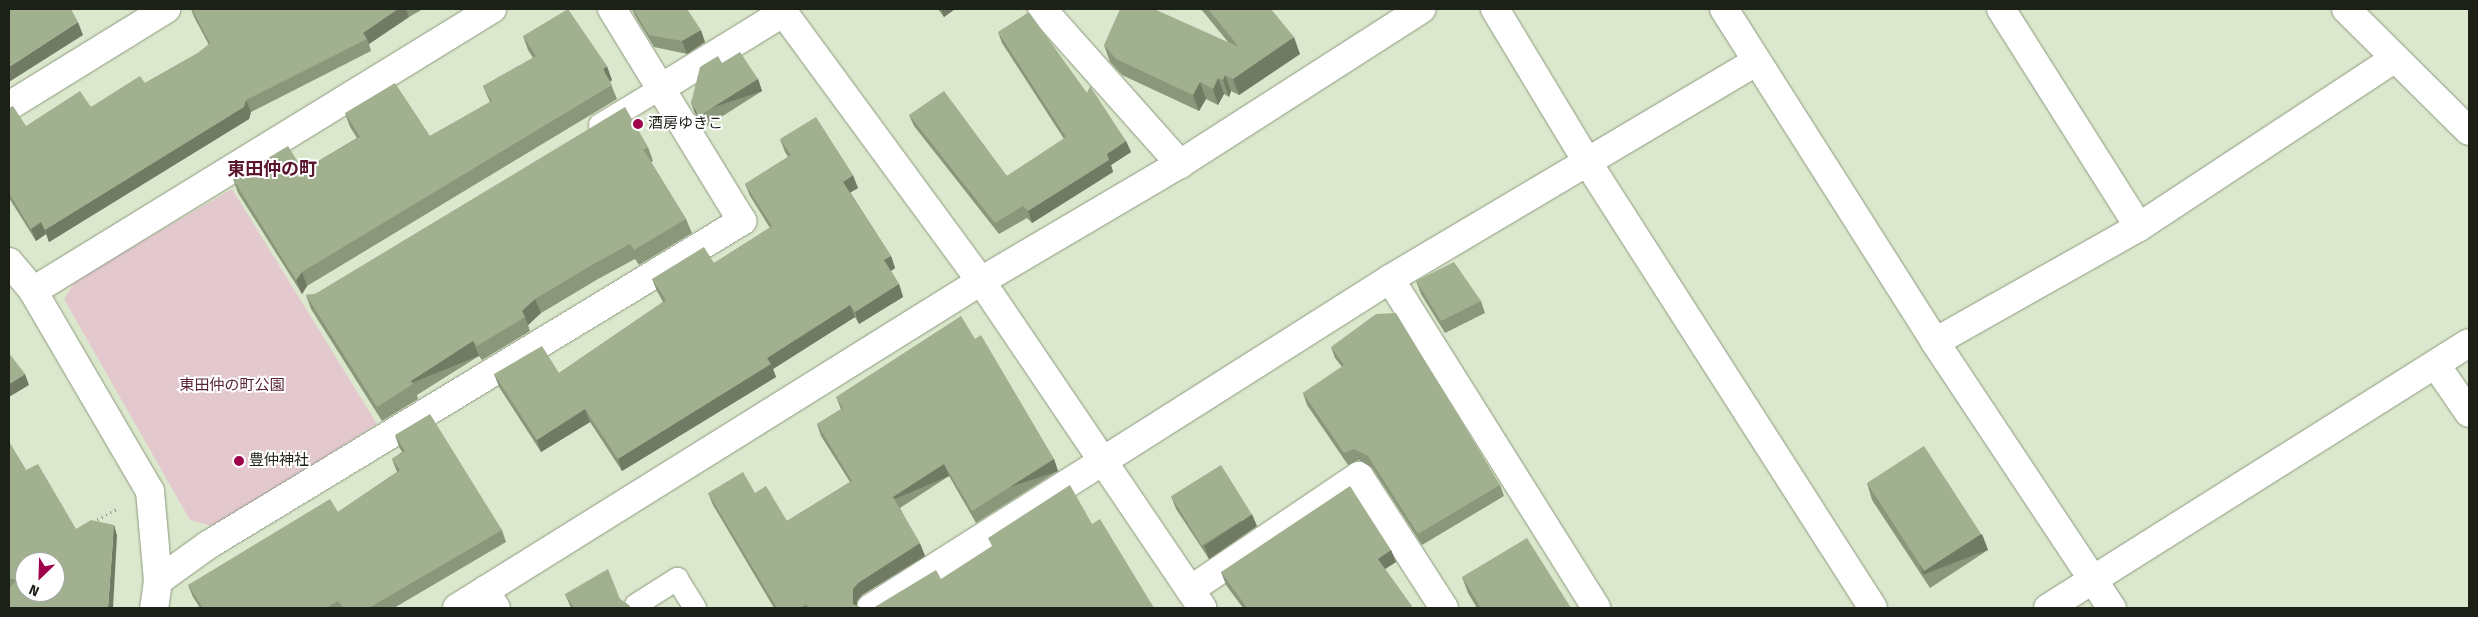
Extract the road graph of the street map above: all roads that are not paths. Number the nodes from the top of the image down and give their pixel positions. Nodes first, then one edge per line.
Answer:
1 (492, 9) edge
2 (612, 9) edge
3 (1042, 9) edge
4 (1421, 9) edge
5 (1495, 9) edge
6 (1724, 9) edge
7 (2002, 9) edge
8 (2346, 9) edge
9 (783, 11) edge
10 (147, 14) edge
11 (2394, 58) junction
12 (1756, 62) junction
13 (661, 88) junction
14 (9, 106) edge
15 (2469, 132) edge
16 (576, 139) edge
17 (1588, 163) junction
18 (1180, 164) junction
19 (2139, 227) junction
20 (9, 262) edge
21 (1390, 278) junction
22 (981, 281) junction
23 (33, 291) junction
24 (1935, 342) junction
25 (2469, 343) edge
26 (2436, 365) junction
27 (2469, 413) edge
28 (1102, 461) junction
29 (2093, 579) junction
30 (158, 581) junction
31 (490, 599) edge
32 (1196, 599) edge
33 (636, 605) dead end
34 (154, 608) edge
35 (457, 608) edge
36 (695, 608) edge
37 (871, 608) edge
38 (1444, 608) edge
39 (1596, 608) edge
40 (1873, 608) edge
41 (2048, 608) edge
42 (2112, 608) edge

1 - 23 street
2 - 13 street
3 - 18 street
4 - 18 street
5 - 17 street
6 - 12 street
7 - 19 street
8 - 11 street
9 - 13 street
9 - 22 street
10 - 14 street
11 - 15 street
11 - 19 street
12 - 17 street
12 - 24 street
13 - 16 lane
13 - 30 street
17 - 21 street
17 - 40 street
18 - 22 street
19 - 24 street
20 - 23 street
21 - 28 street
21 - 39 street
22 - 28 street
22 - 31 street
23 - 30 street
24 - 29 street
25 - 26 street
26 - 27 street
26 - 29 street
28 - 32 street
28 - 37 street
29 - 41 street
29 - 42 street
30 - 34 street
31 - 35 street
32 - 38 street
33 - 36 lane

